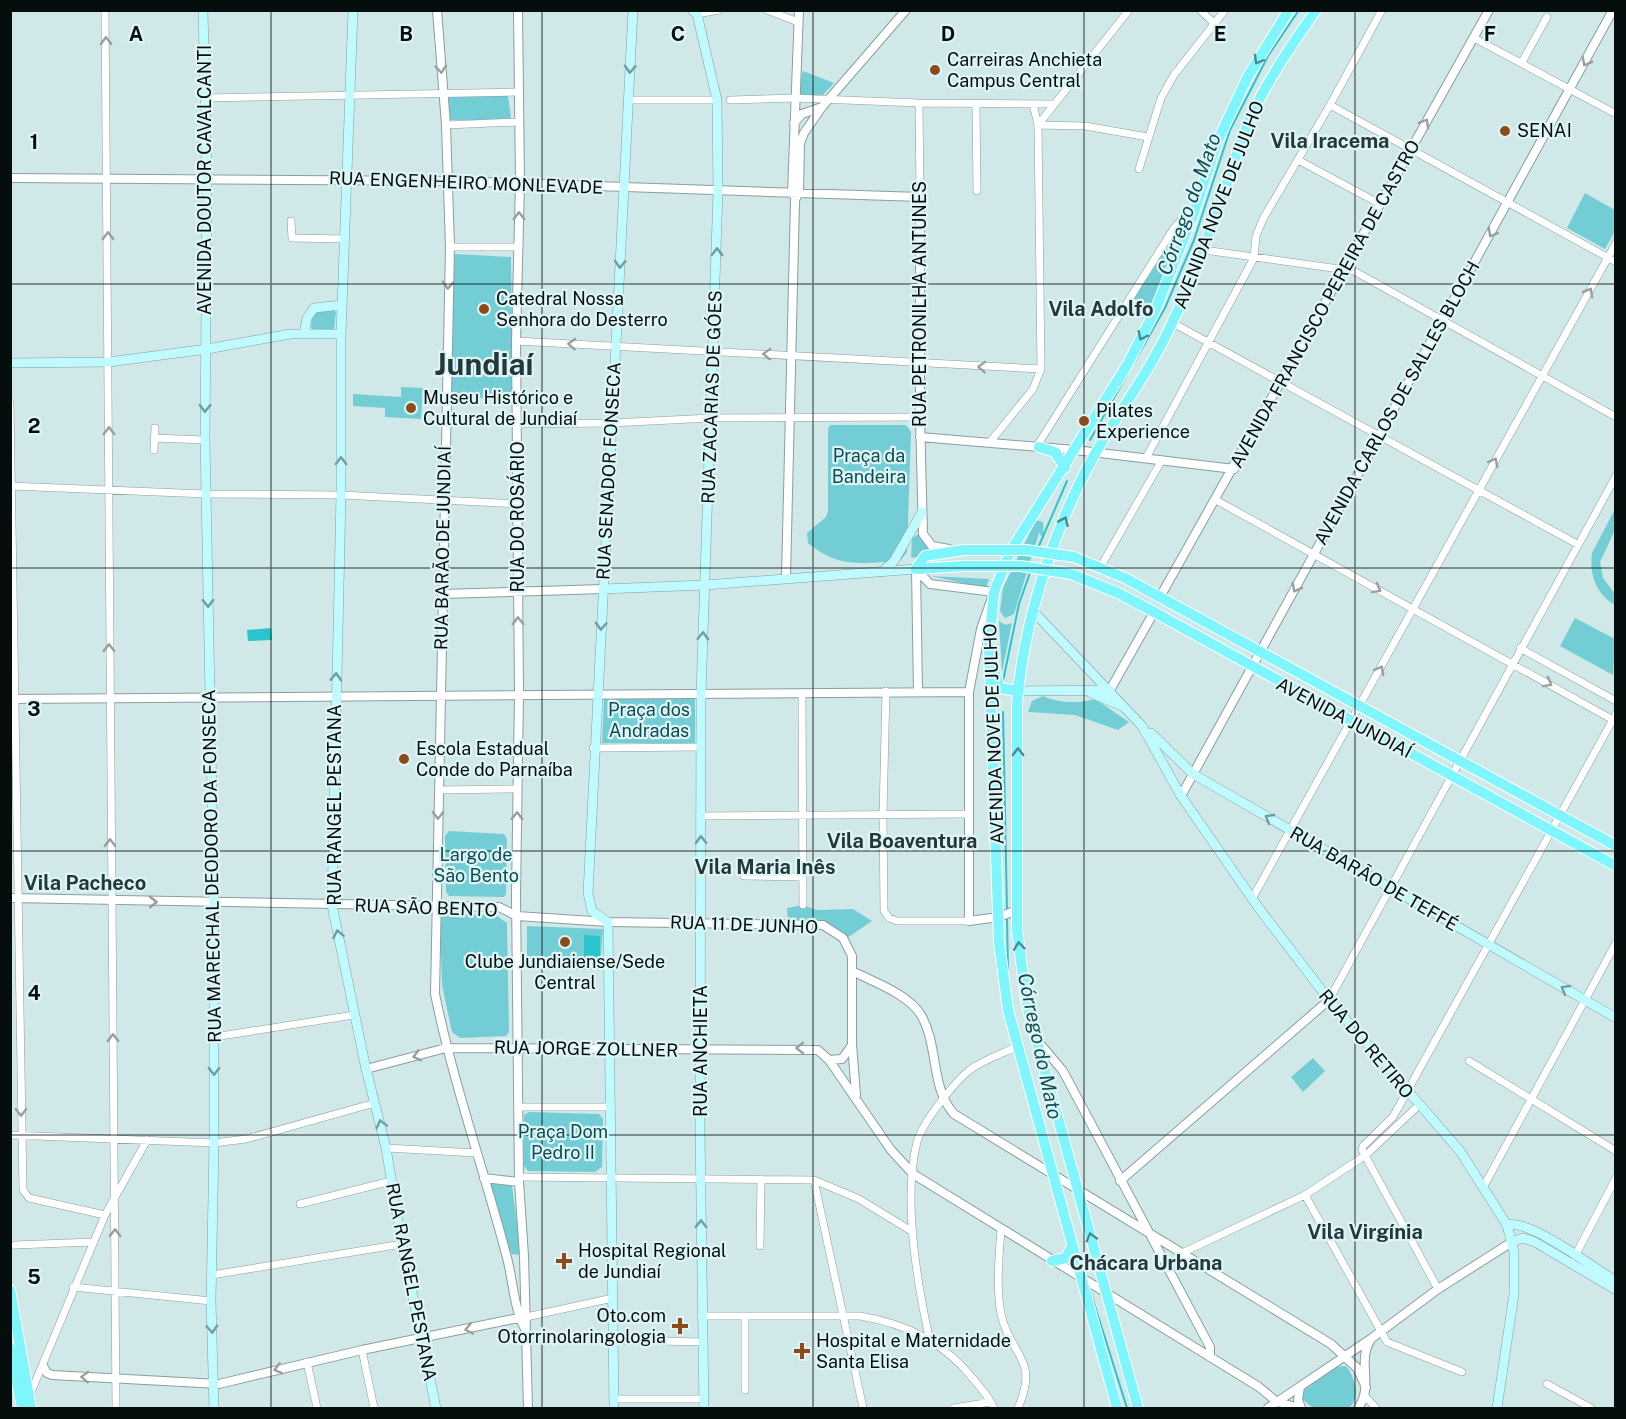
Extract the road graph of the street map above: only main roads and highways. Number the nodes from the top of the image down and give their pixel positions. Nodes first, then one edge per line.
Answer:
1 (203, 10) edge
2 (353, 10) edge
3 (633, 10) edge
4 (1289, 10) edge
5 (1316, 10) edge
6 (695, 12) edge
7 (342, 305) junction
8 (304, 334) junction
9 (341, 334) junction
10 (207, 350) junction
11 (10, 363) edge
12 (1038, 446) road end
13 (1070, 459) junction
14 (1080, 486) junction
15 (922, 512) road end
16 (916, 569) junction
17 (882, 572) junction
18 (705, 585) junction
19 (603, 589) junction
20 (1034, 612) junction
21 (989, 646) junction
22 (1096, 676) junction
23 (1110, 690) junction
24 (1018, 691) junction
25 (1087, 692) junction
26 (701, 694) joint
27 (1124, 707) junction
28 (1142, 726) junction
29 (1616, 846) edge
30 (1616, 866) edge
31 (1616, 1018) edge
32 (1507, 1225) junction
33 (1512, 1242) junction
34 (1072, 1246) junction
35 (1570, 1258) junction
36 (1052, 1261) road end
37 (1616, 1281) edge
38 (10, 1290) edge
39 (1616, 1290) edge
40 (10, 1348) edge
41 (614, 1404) edge
42 (703, 1404) edge
43 (26, 1405) edge
44 (214, 1408) edge
45 (436, 1408) edge
46 (1117, 1408) edge
47 (1138, 1408) edge
48 (1497, 1408) edge

1 - 10 main road, AVENIDA DOUTOR CAVALCANTI
2 - 7 main road, RUA RANGEL PESTANA
3 -> 19 main road, RUA SENADOR FONSECA
4 -> 13 main road, AVENIDA NOVE DE JULHO
5 - 14 main road, AVENIDA NOVE DE JULHO
18 -> 6 main road, RUA ZACARIAS DE GÓES
7 - 8 main road
7 - 9 main road, RUA RANGEL PESTANA
8 - 9 main road
8 - 10 main road
45 -> 9 main road, RUA RANGEL PESTANA
10 - 11 main road
10 -> 44 main road, RUA MARECHAL DEODORO DA FONSECA
12 - 13 main road
13 - 14 main road
13 - 21 main road, AVENIDA NOVE DE JULHO
20 -> 14 main road, AVENIDA NOVE DE JULHO
15 - 17 main road
16 - 17 main road
16 - 29 main road, AVENIDA JUNDIAÍ, bridge
16 - 30 main road, AVENIDA JUNDIAÍ, bridge
17 - 18 main road
18 - 19 main road
26 -> 18 main road, RUA ZACARIAS DE GÓES
19 -> 41 main road, RUA SENADOR FONSECA
20 - 22 main road, RUA DO RETIRO
20 - 24 main road, AVENIDA NOVE DE JULHO
21 - 24 main road
21 - 34 main road, AVENIDA NOVE DE JULHO
22 - 23 main road, RUA DO RETIRO
22 - 25 main road
23 - 25 main road
23 - 27 main road, RUA DO RETIRO
24 - 25 main road
47 -> 24 main road, AVENIDA NOVE DE JULHO
25 - 27 main road, RUA DO RETIRO
42 -> 26 main road, RUA ANCHIETA
27 - 28 main road, RUA DO RETIRO
31 -> 28 main road, RUA BARÃO DE TEFFÉ
28 - 32 main road, RUA DO RETIRO
32 - 33 main road, RUA DO RETIRO
32 - 35 main road
33 - 35 main road
33 - 48 main road, RUA DO RETIRO
34 - 36 main road
34 - 46 main road, AVENIDA NOVE DE JULHO
35 - 37 main road
35 - 39 main road
38 - 43 main road
40 - 43 main road

